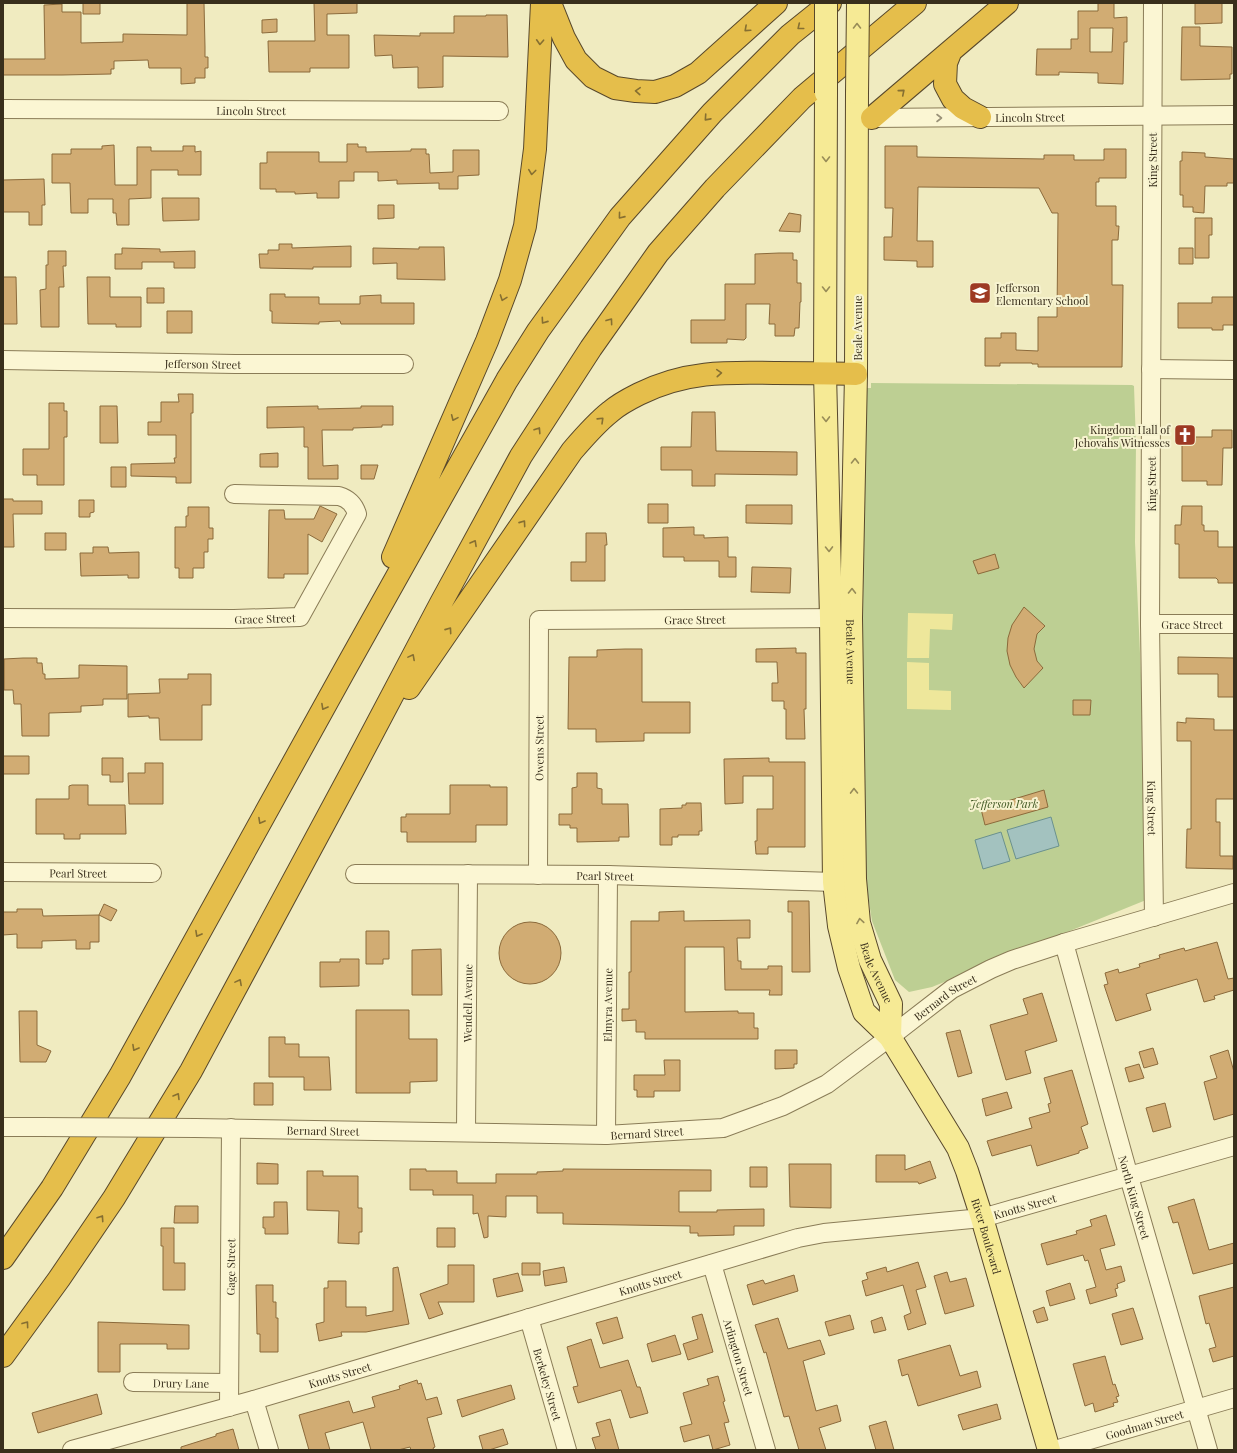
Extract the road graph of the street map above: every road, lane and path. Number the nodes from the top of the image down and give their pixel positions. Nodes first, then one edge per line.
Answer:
1 (542, 3) edge
2 (550, 3) edge
3 (776, 3) edge
4 (826, 3) edge
5 (830, 3) edge
6 (858, 3) edge
7 (915, 3) edge
8 (1007, 3) edge
9 (1153, 3) edge
10 (950, 53) junction
11 (826, 85) junction
12 (3, 109) edge
13 (498, 111) dead end
14 (1152, 115) junction
15 (1234, 115) edge
16 (980, 118) junction
17 (865, 119) junction
18 (826, 120) junction
19 (3, 360) edge
20 (404, 364) dead end
21 (1151, 369) junction
22 (1234, 370) edge
23 (825, 373) junction
24 (856, 374) junction
25 (234, 494) dead end
26 (3, 618) edge
27 (841, 618) junction
28 (539, 620) joint
29 (1150, 624) junction
30 (1234, 624) edge
31 (343, 673) junction
32 (355, 766) junction
33 (3, 872) edge
34 (152, 873) dead end
35 (355, 874) dead end
36 (468, 874) junction
37 (538, 875) junction
38 (608, 875) junction
39 (845, 880) junction
40 (1234, 893) edge
41 (1154, 917) junction
42 (1064, 943) junction
43 (890, 1037) junction
44 (3, 1127) edge
45 (231, 1128) junction
46 (466, 1132) junction
47 (606, 1135) junction
48 (1234, 1146) edge
49 (1129, 1177) junction
50 (982, 1218) junction
51 (3, 1258) edge
52 (712, 1264) junction
53 (529, 1318) junction
54 (3, 1356) edge
55 (133, 1382) dead end
56 (230, 1383) junction
57 (1234, 1398) edge
58 (254, 1400) junction
59 (229, 1406) junction
60 (1196, 1409) junction
61 (78, 1449) edge
62 (269, 1450) edge
63 (567, 1450) edge
64 (766, 1450) edge
65 (1049, 1450) edge
66 (1055, 1450) edge
67 (1208, 1450) edge

1 -> 31 highway
3 -> 2 highway
4 - 11 main road, Beale Avenue, bridge
5 -> 31 highway
17 -> 6 main road, Beale Avenue, bridge
7 - 11 highway
8 - 10 highway
9 - 14 street, King Street
10 - 16 highway
17 -> 10 highway
11 - 18 main road, Beale Avenue
32 -> 11 highway
12 - 13 street, Lincoln Street
14 - 15 street, Lincoln Street
14 - 16 street, Lincoln Street
14 - 21 street, King Street
17 -> 16 street, Lincoln Street
17 - 18 main road, Lincoln Street
17 - 24 main road, Beale Avenue
18 -> 23 main road, Beale Avenue
19 - 20 street, Jefferson Street
21 - 22 street
21 - 29 street, King Street
23 - 24 highway
23 -> 27 main road, Beale Avenue
32 -> 23 highway
27 -> 24 main road, Beale Avenue
25 - 26 street, Grace Street
27 - 28 street, Grace Street
27 - 39 main road, Beale Avenue
28 - 37 street, Owens Street
29 - 30 street, Grace Street
29 - 41 street, King Street
31 -> 51 highway
54 -> 32 highway
33 - 34 street, Pearl Street
35 - 36 street, Pearl Street
36 - 37 street, Pearl Street
36 - 46 street, Wendell Avenue
37 - 38 street, Pearl Street
38 - 39 street, Pearl Street
38 - 47 street, Elmyra Avenue
39 - 43 main road, Beale Avenue
40 - 41 street, Bernard Street
41 - 42 street, Bernard Street
42 - 43 street, Bernard Street
42 - 49 street, North King Street
43 - 47 street, Bernard Street
43 - 50 main road, River Boulevard
44 - 45 street, Bernard Street, bridge
45 - 46 street, Bernard Street
45 - 56 street, Gage Street
46 - 47 street, Bernard Street
48 - 49 street, Knotts Street
49 - 50 street, Knotts Street
49 - 60 street, North King Street
50 - 52 street, Knotts Street
50 - 65 main road, River Boulevard
52 - 53 street, Knotts Street
52 - 64 street, Arlington Street
53 - 58 street, Knotts Street
53 - 63 street, Berkeley Street
55 - 56 street, Drury Lane
56 - 59 street, Gage Street
57 - 60 street, Goodman Street
58 - 59 street, Knotts Street
58 - 62 street
59 - 61 street, Knotts Street
60 - 66 street, Goodman Street
60 - 67 street, North King Street

